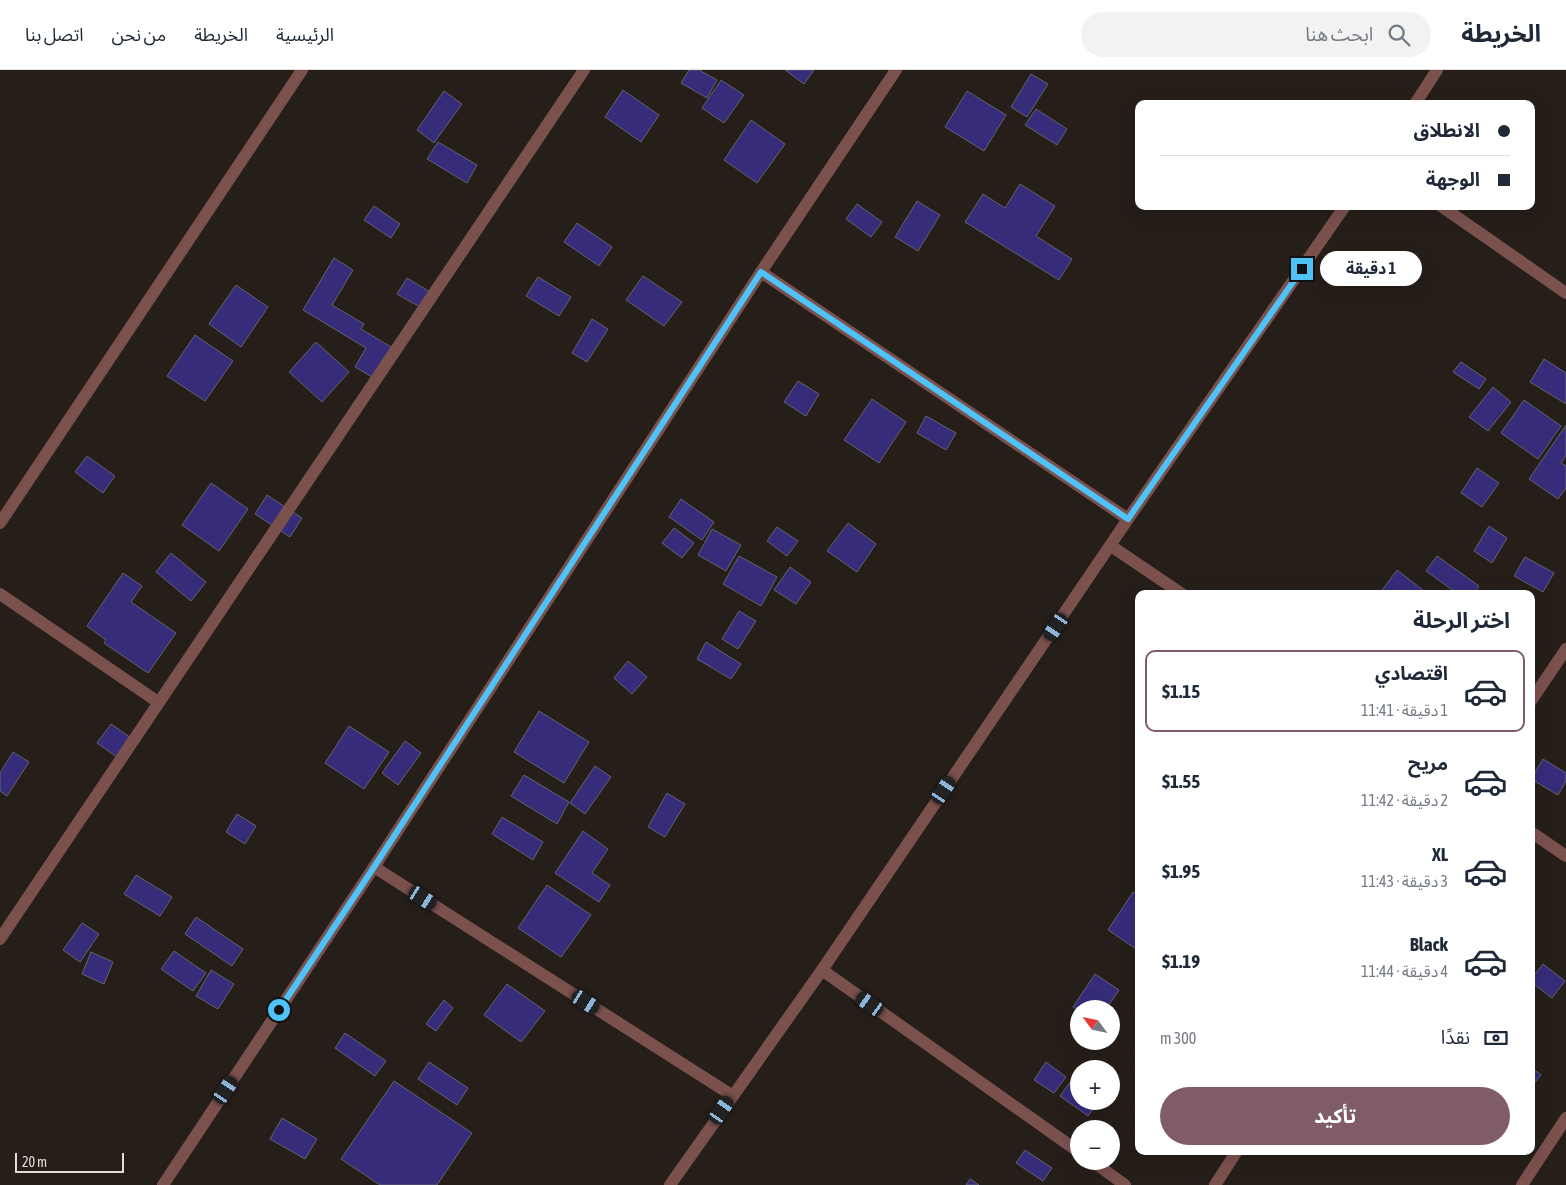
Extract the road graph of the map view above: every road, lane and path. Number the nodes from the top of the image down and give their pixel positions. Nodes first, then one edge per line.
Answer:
1 (302, 70) edge
2 (584, 70) edge
3 (896, 70) edge
4 (1437, 70) edge
5 (1418, 100) edge
6 (1342, 210) edge
7 (1447, 210) edge
8 (761, 272) junction
9 (1566, 293) edge
10 (1128, 519) junction
11 (0, 523) edge
12 (1111, 546) junction
13 (1176, 590) edge
14 (0, 594) edge
15 (1566, 649) edge
16 (1535, 695) edge
17 (158, 702) junction
18 (1535, 835) edge
19 (1566, 856) edge
20 (374, 867) junction
21 (0, 939) edge
22 (822, 970) junction
23 (732, 1096) junction
24 (1566, 1118) edge
25 (1070, 1146) edge
26 (1234, 1155) edge
27 (1104, 1170) edge
28 (163, 1185) edge
29 (670, 1185) edge
30 (1125, 1185) edge
31 (1215, 1185) edge
32 (1522, 1185) edge

1 - 11 street
2 - 17 street
3 - 8 street
4 - 5 street
6 - 10 street
7 - 9 street
8 - 10 street
8 - 20 street
10 - 12 street
12 - 13 street
12 - 22 street
14 - 17 street
15 - 16 street
17 - 21 street
18 - 19 street
20 - 23 street
20 - 28 street
22 - 23 street
22 - 25 street
23 - 29 street
24 - 32 street
26 - 31 street
27 - 30 street

